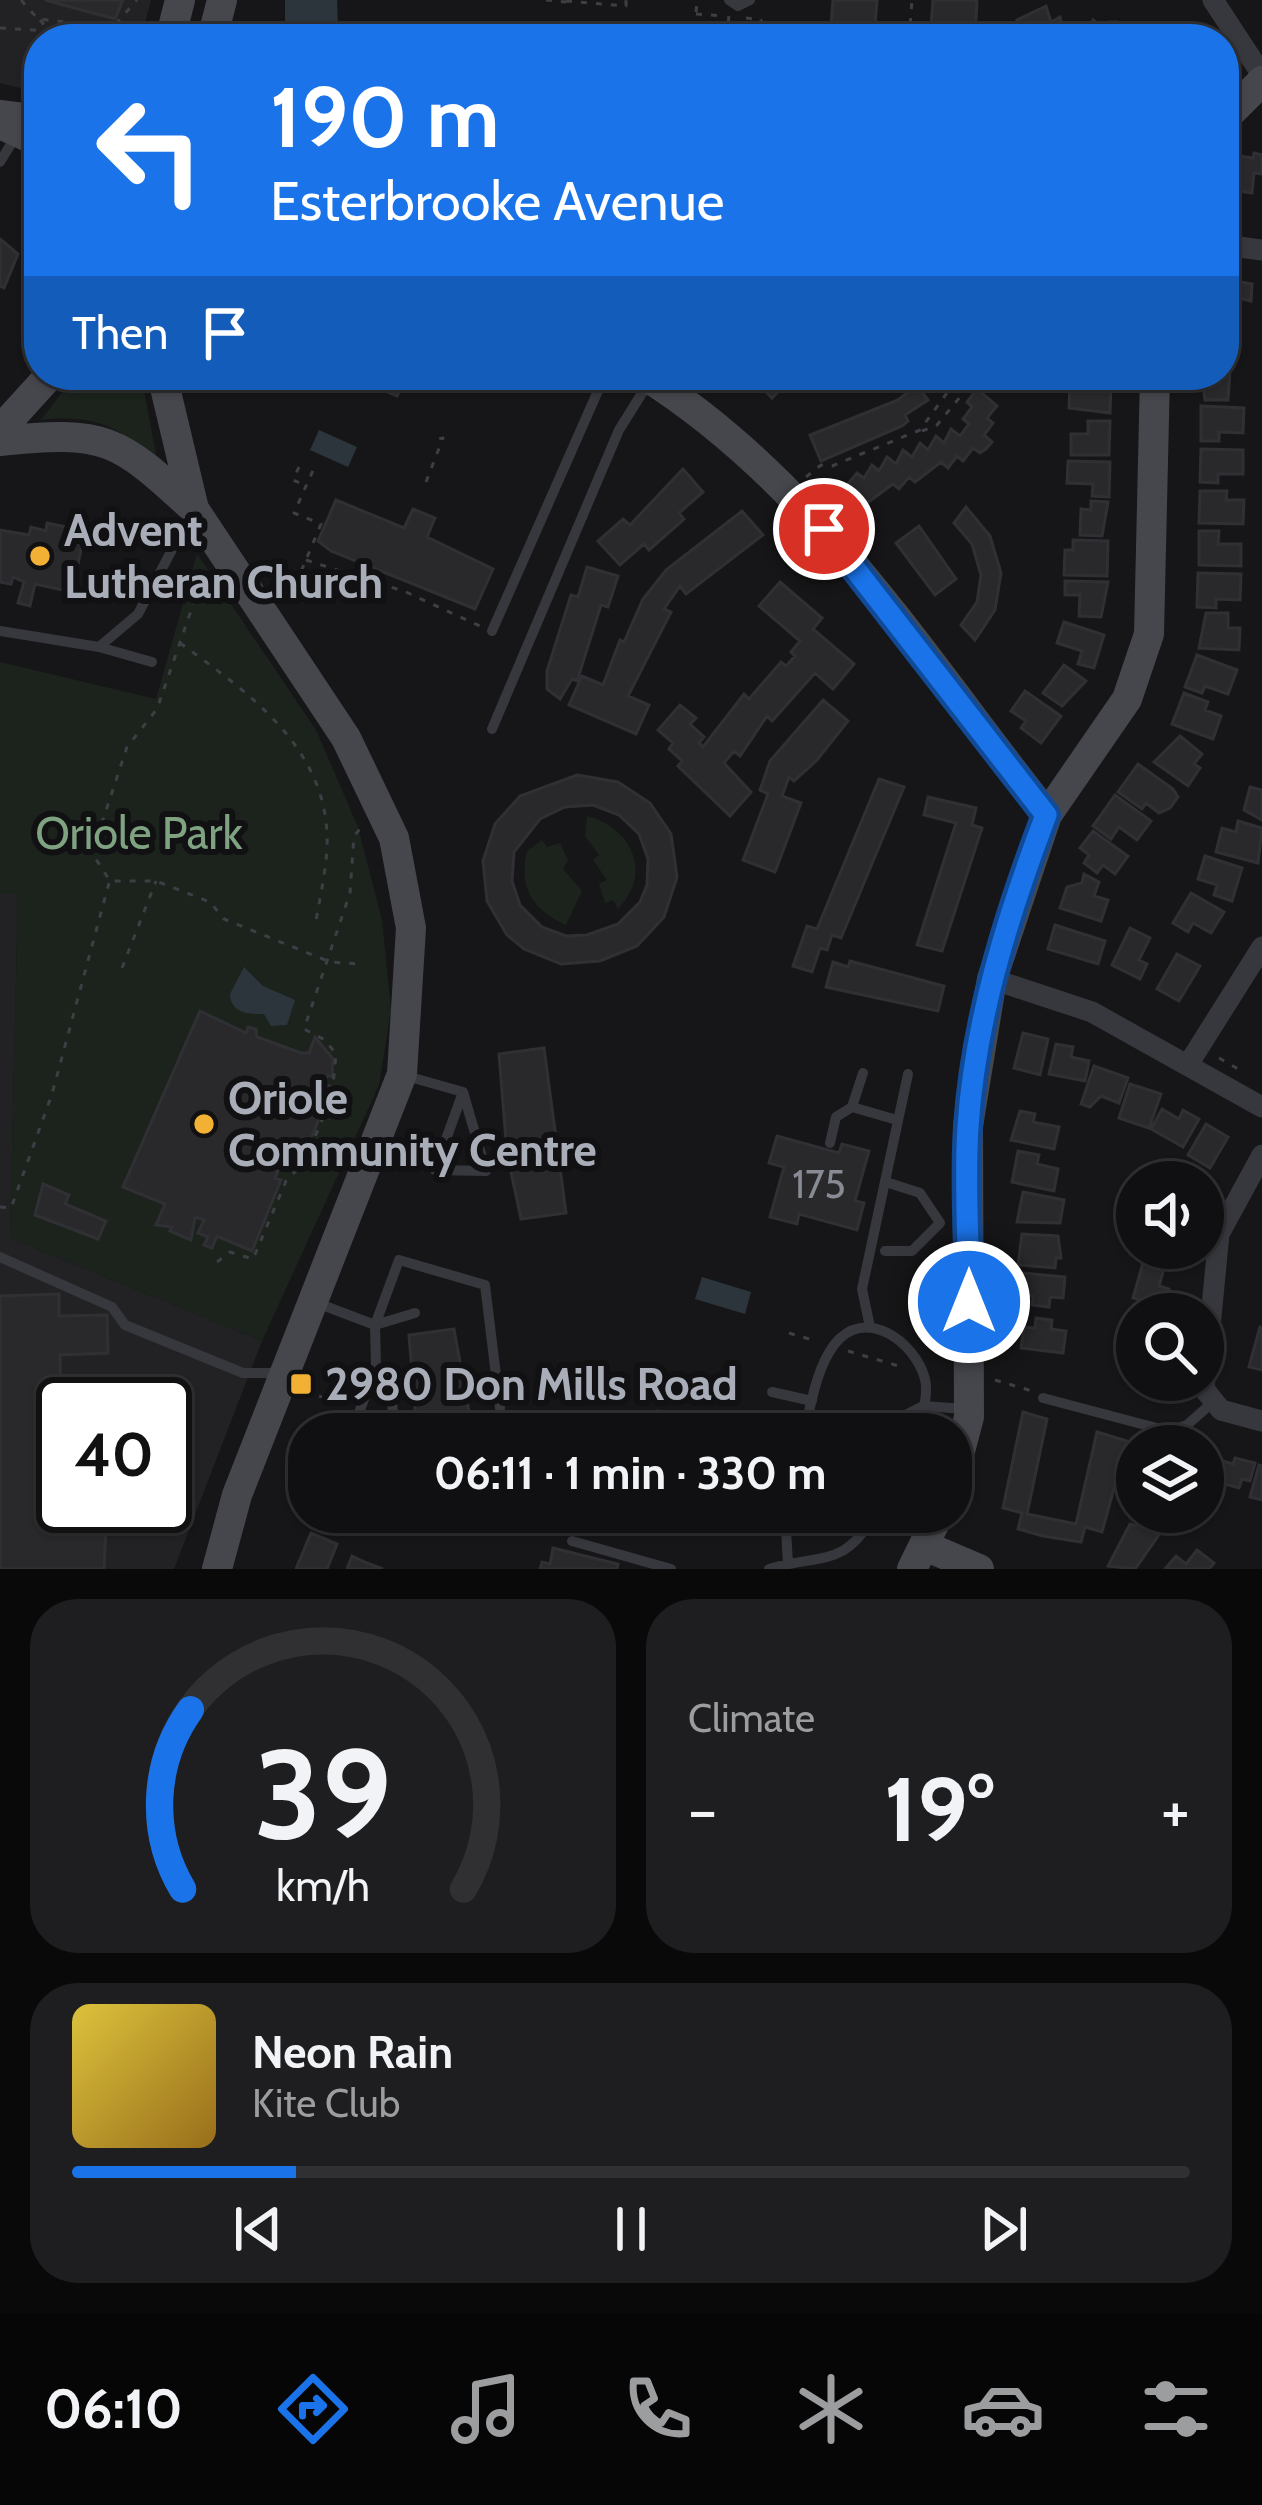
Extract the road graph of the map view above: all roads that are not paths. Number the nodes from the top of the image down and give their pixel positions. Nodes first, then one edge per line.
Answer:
1 (750, 0) edge
2 (731, 2) edge
3 (1239, 41) edge
4 (1262, 78) edge
5 (1239, 103) edge
6 (36, 390) edge
7 (166, 390) edge
8 (598, 390) edge
9 (641, 390) edge
10 (666, 390) edge
11 (1155, 390) edge
12 (0, 430) edge
13 (0, 441) edge
14 (194, 509) junction
15 (0, 631) edge
16 (492, 631) road end
17 (99, 647) junction
18 (152, 662) dead end
19 (492, 729) dead end
20 (1046, 815) junction
21 (1262, 947) edge
22 (992, 979) junction
23 (1189, 1063) junction
24 (862, 1072) dead end
25 (402, 1074) junction
26 (908, 1074) dead end
27 (463, 1092) junction
28 (852, 1107) junction
29 (1262, 1107) edge
30 (897, 1120) junction
31 (830, 1143) dead end
32 (1262, 1156) edge
33 (889, 1183) junction
34 (954, 1224) junction
35 (885, 1252) dead end
36 (0, 1257) edge
37 (1213, 1293) edge
38 (315, 1302) junction
39 (415, 1313) dead end
40 (375, 1325) junction
41 (870, 1327) junction
42 (376, 1367) junction
43 (286, 1372) junction
44 (772, 1392) dead end
45 (1043, 1398) road end
46 (812, 1401) junction
47 (1214, 1401) joint
48 (923, 1406) junction
49 (500, 1408) dead end
50 (969, 1409) junction
51 (359, 1413) edge
52 (392, 1413) edge
53 (809, 1413) edge
54 (909, 1413) edge
55 (922, 1413) edge
56 (968, 1413) edge
57 (1262, 1421) edge
58 (785, 1533) edge
59 (864, 1533) edge
60 (572, 1540) dead end
61 (918, 1557) edge
62 (788, 1564) junction
63 (655, 1567) edge
64 (217, 1569) edge
65 (671, 1569) edge
66 (769, 1569) edge
67 (979, 1569) edge

1 - 2 lane
3 - 4 street
4 - 5 street
6 - 12 street
7 - 14 street
8 - 16 lane
9 - 19 lane
10 - 20 street
11 - 20 street
13 - 14 street
14 - 17 lane
14 - 25 street
15 - 17 lane
17 - 18 lane
20 - 22 street
21 - 23 street
22 - 23 street
22 - 34 street
23 - 29 street
24 - 28 lane
25 - 27 lane
25 - 38 street
26 - 30 lane
27 - 27 lane
28 - 30 lane
28 - 31 lane
30 - 33 lane
32 - 37 street
33 - 34 lane
33 - 41 lane
34 - 35 lane
34 - 50 street
36 - 43 lane
38 - 40 lane
38 - 43 street
39 - 40 lane
40 - 42 lane
40 - 49 lane
41 - 46 lane
41 - 48 lane
42 - 51 lane
42 - 52 lane
43 - 64 street
44 - 46 lane
45 - 47 lane
46 - 53 lane
47 - 57 street
48 - 50 lane
48 - 54 lane
48 - 55 lane
50 - 56 street
58 - 62 lane
59 - 62 lane
60 - 63 lane
61 - 67 street
62 - 66 lane
63 - 65 lane

